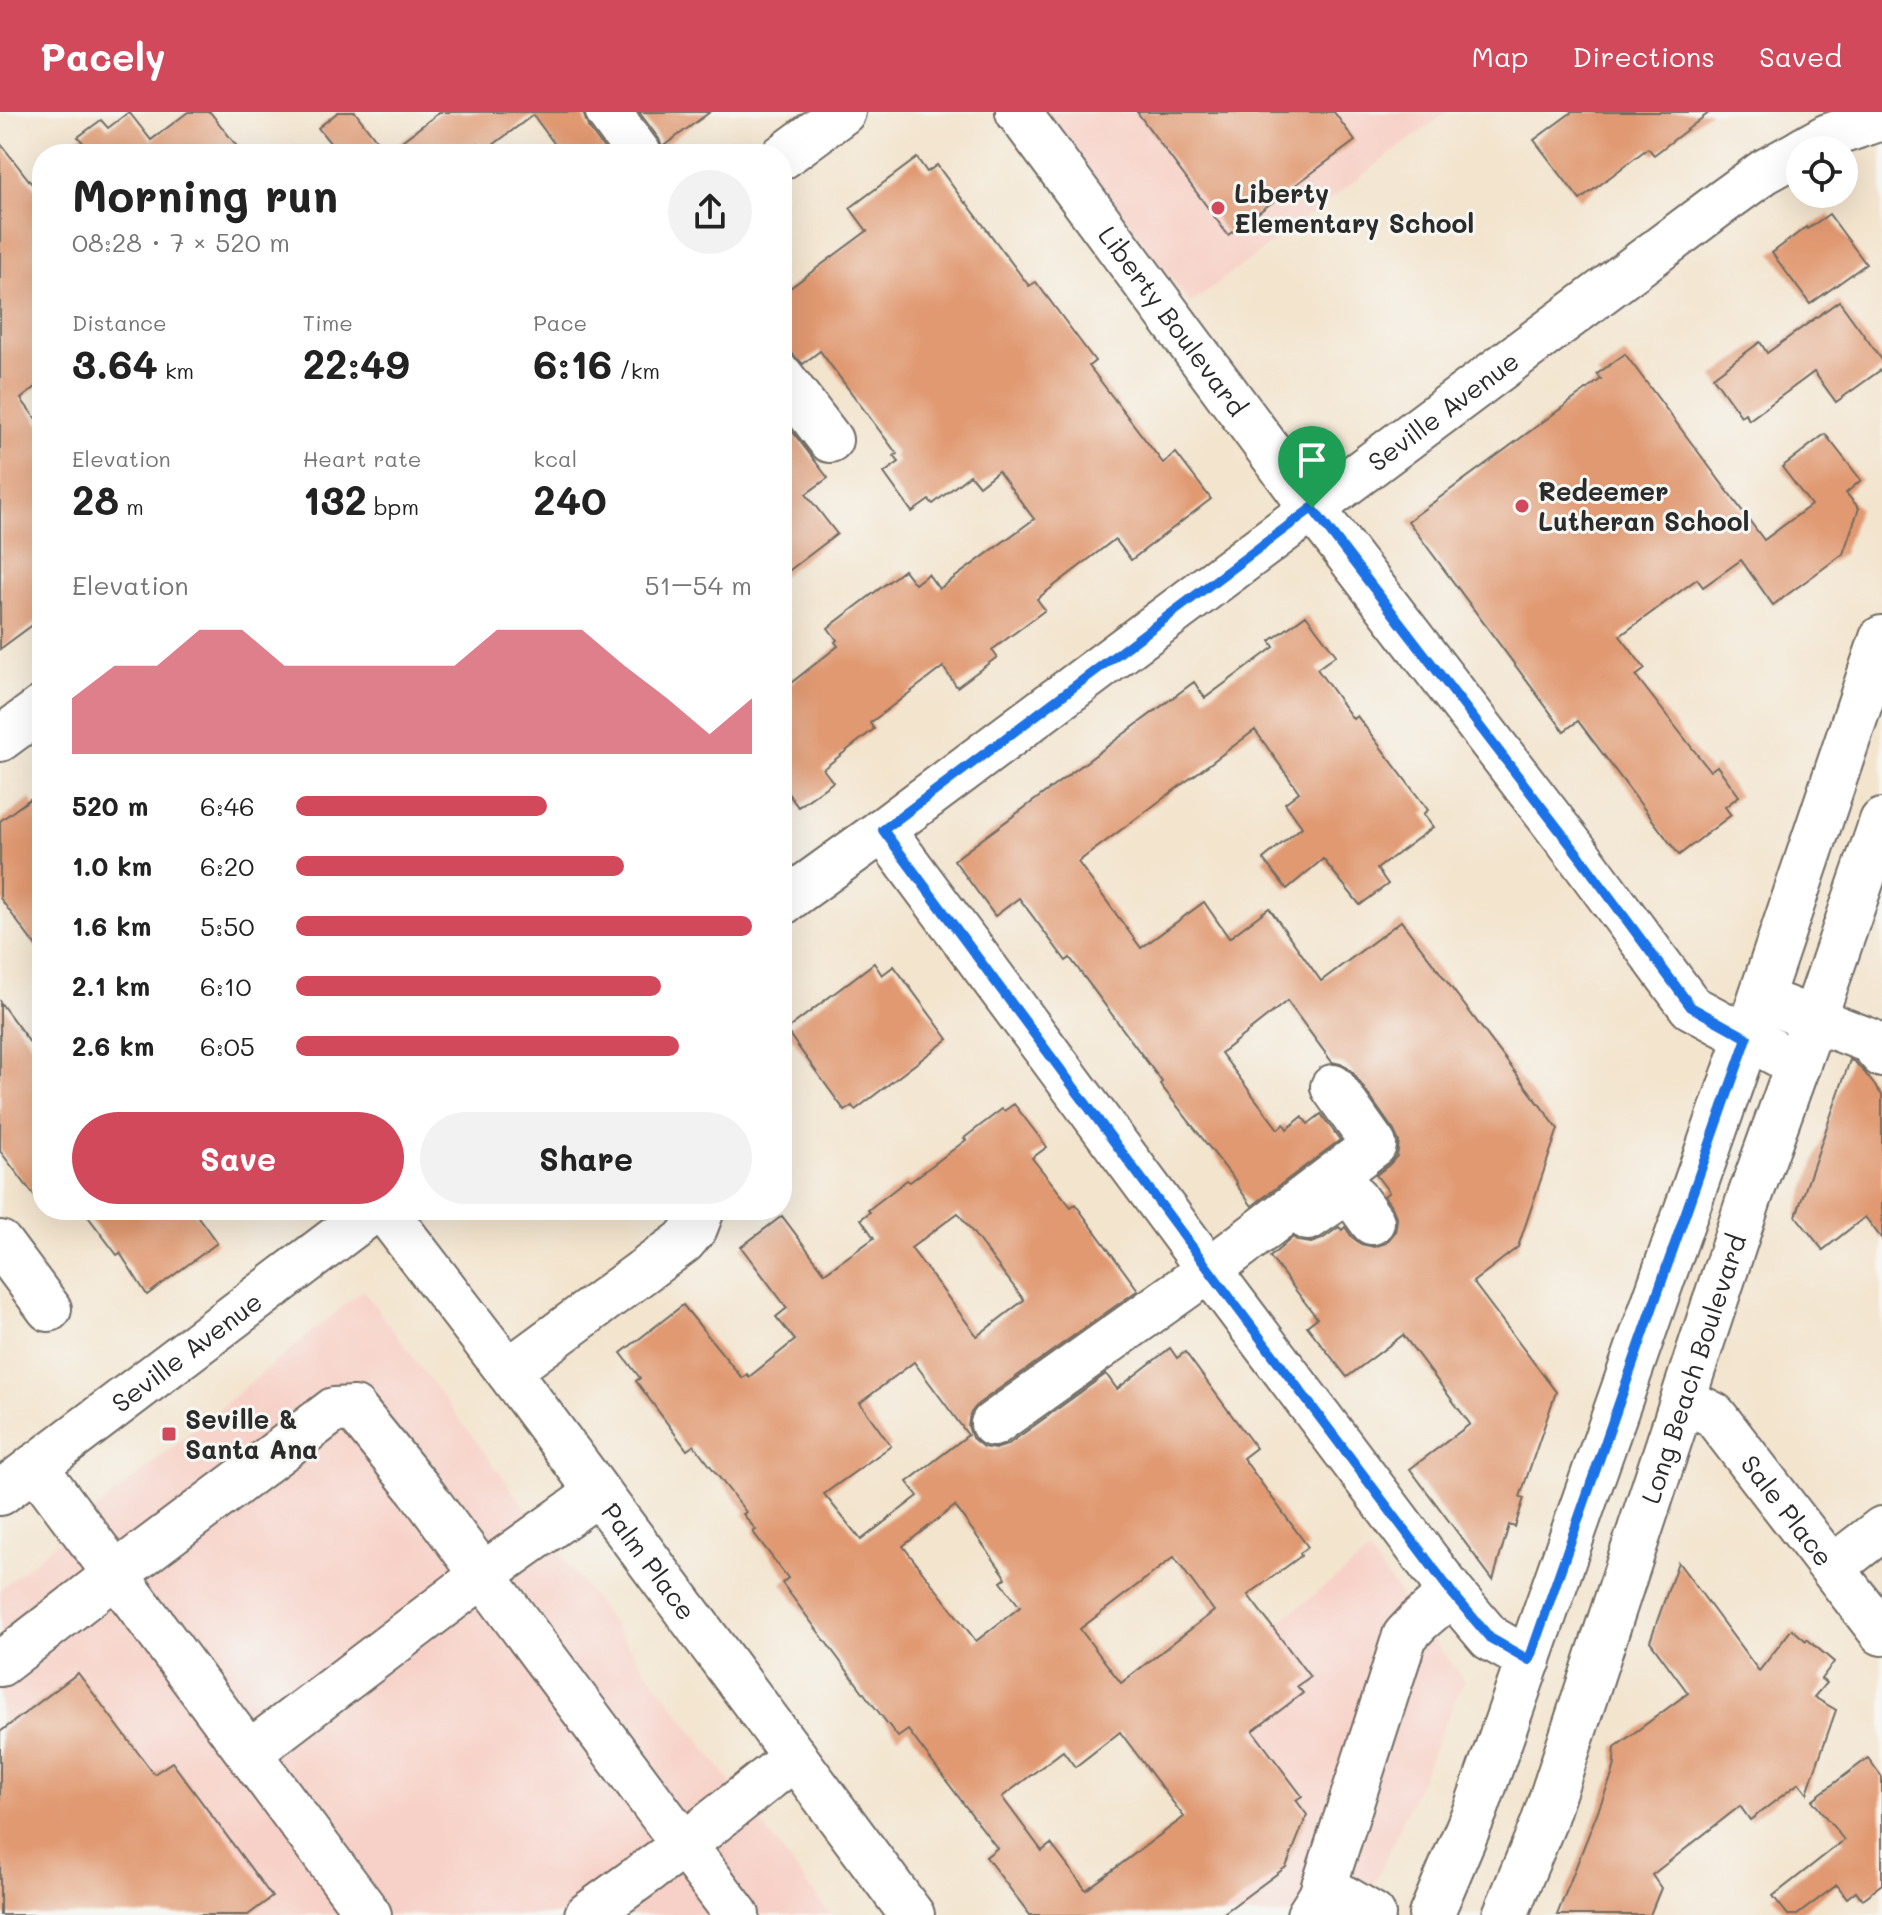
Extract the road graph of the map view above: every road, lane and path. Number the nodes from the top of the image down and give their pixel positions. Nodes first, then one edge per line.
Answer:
1 (608, 112) edge
2 (843, 112) edge
3 (1018, 112) edge
4 (1882, 118) edge
5 (1828, 136) edge
6 (632, 144) edge
7 (792, 150) edge
8 (1786, 160) edge
9 (792, 390) edge
10 (830, 440) dead end
11 (1312, 508) junction
12 (1882, 638) edge
13 (32, 715) edge
14 (0, 739) edge
15 (1882, 821) edge
16 (883, 830) junction
17 (792, 896) edge
18 (1754, 1018) junction
19 (1814, 1019) junction
20 (1882, 1055) edge
21 (1798, 1065) junction
22 (1333, 1087) dead end
23 (361, 1220) edge
24 (392, 1220) edge
25 (698, 1220) edge
26 (1372, 1222) dead end
27 (0, 1243) edge
28 (1215, 1278) junction
29 (49, 1309) dead end
30 (508, 1371) junction
31 (1684, 1400) junction
32 (993, 1424) dead end
33 (35, 1466) junction
34 (0, 1493) edge
35 (598, 1493) junction
36 (1882, 1529) edge
37 (1833, 1567) junction
38 (116, 1574) junction
39 (483, 1575) junction
40 (1452, 1593) junction
41 (1882, 1633) edge
42 (1529, 1660) junction
43 (0, 1664) edge
44 (249, 1753) junction
45 (795, 1757) junction
46 (684, 1845) junction
47 (1316, 1900) edge
48 (369, 1915) edge
49 (587, 1915) edge
50 (737, 1915) edge
51 (912, 1915) edge
52 (1373, 1915) edge
53 (1431, 1915) edge
54 (1505, 1915) edge

1 - 6 street
2 - 7 street
3 - 11 street, Liberty Boulevard
4 - 5 street, Seville Avenue
8 - 11 street, Seville Avenue
9 - 10 street
11 - 16 street, Seville Avenue
11 - 18 street, Liberty Boulevard
12 - 18 street
13 - 14 street
15 - 19 street, Long Beach Boulevard
16 - 17 street, Seville Avenue
16 - 28 street
18 - 19 street
18 - 21 street, Liberty Boulevard
18 - 42 street
19 - 20 street
19 - 21 street, Long Beach Boulevard
21 - 31 street, Long Beach Boulevard
22 - 28 street
23 - 33 street, Seville Avenue
24 - 30 street, Palm Place
25 - 30 street
26 - 28 street
27 - 29 street
28 - 32 street
28 - 40 street
30 - 35 street, Palm Place
31 - 37 street, Sale Place
31 - 54 street, Long Beach Boulevard
33 - 34 street, Seville Avenue
33 - 38 street
35 - 39 street
35 - 45 street, Palm Place
36 - 37 street
37 - 41 street, Sale Place
38 - 39 street
38 - 43 street
38 - 44 street
39 - 44 street
39 - 46 street
40 - 42 street
40 - 47 street
42 - 53 street
44 - 48 street
45 - 46 street
45 - 51 street, Palm Place
46 - 49 street
46 - 50 street
47 - 52 street

